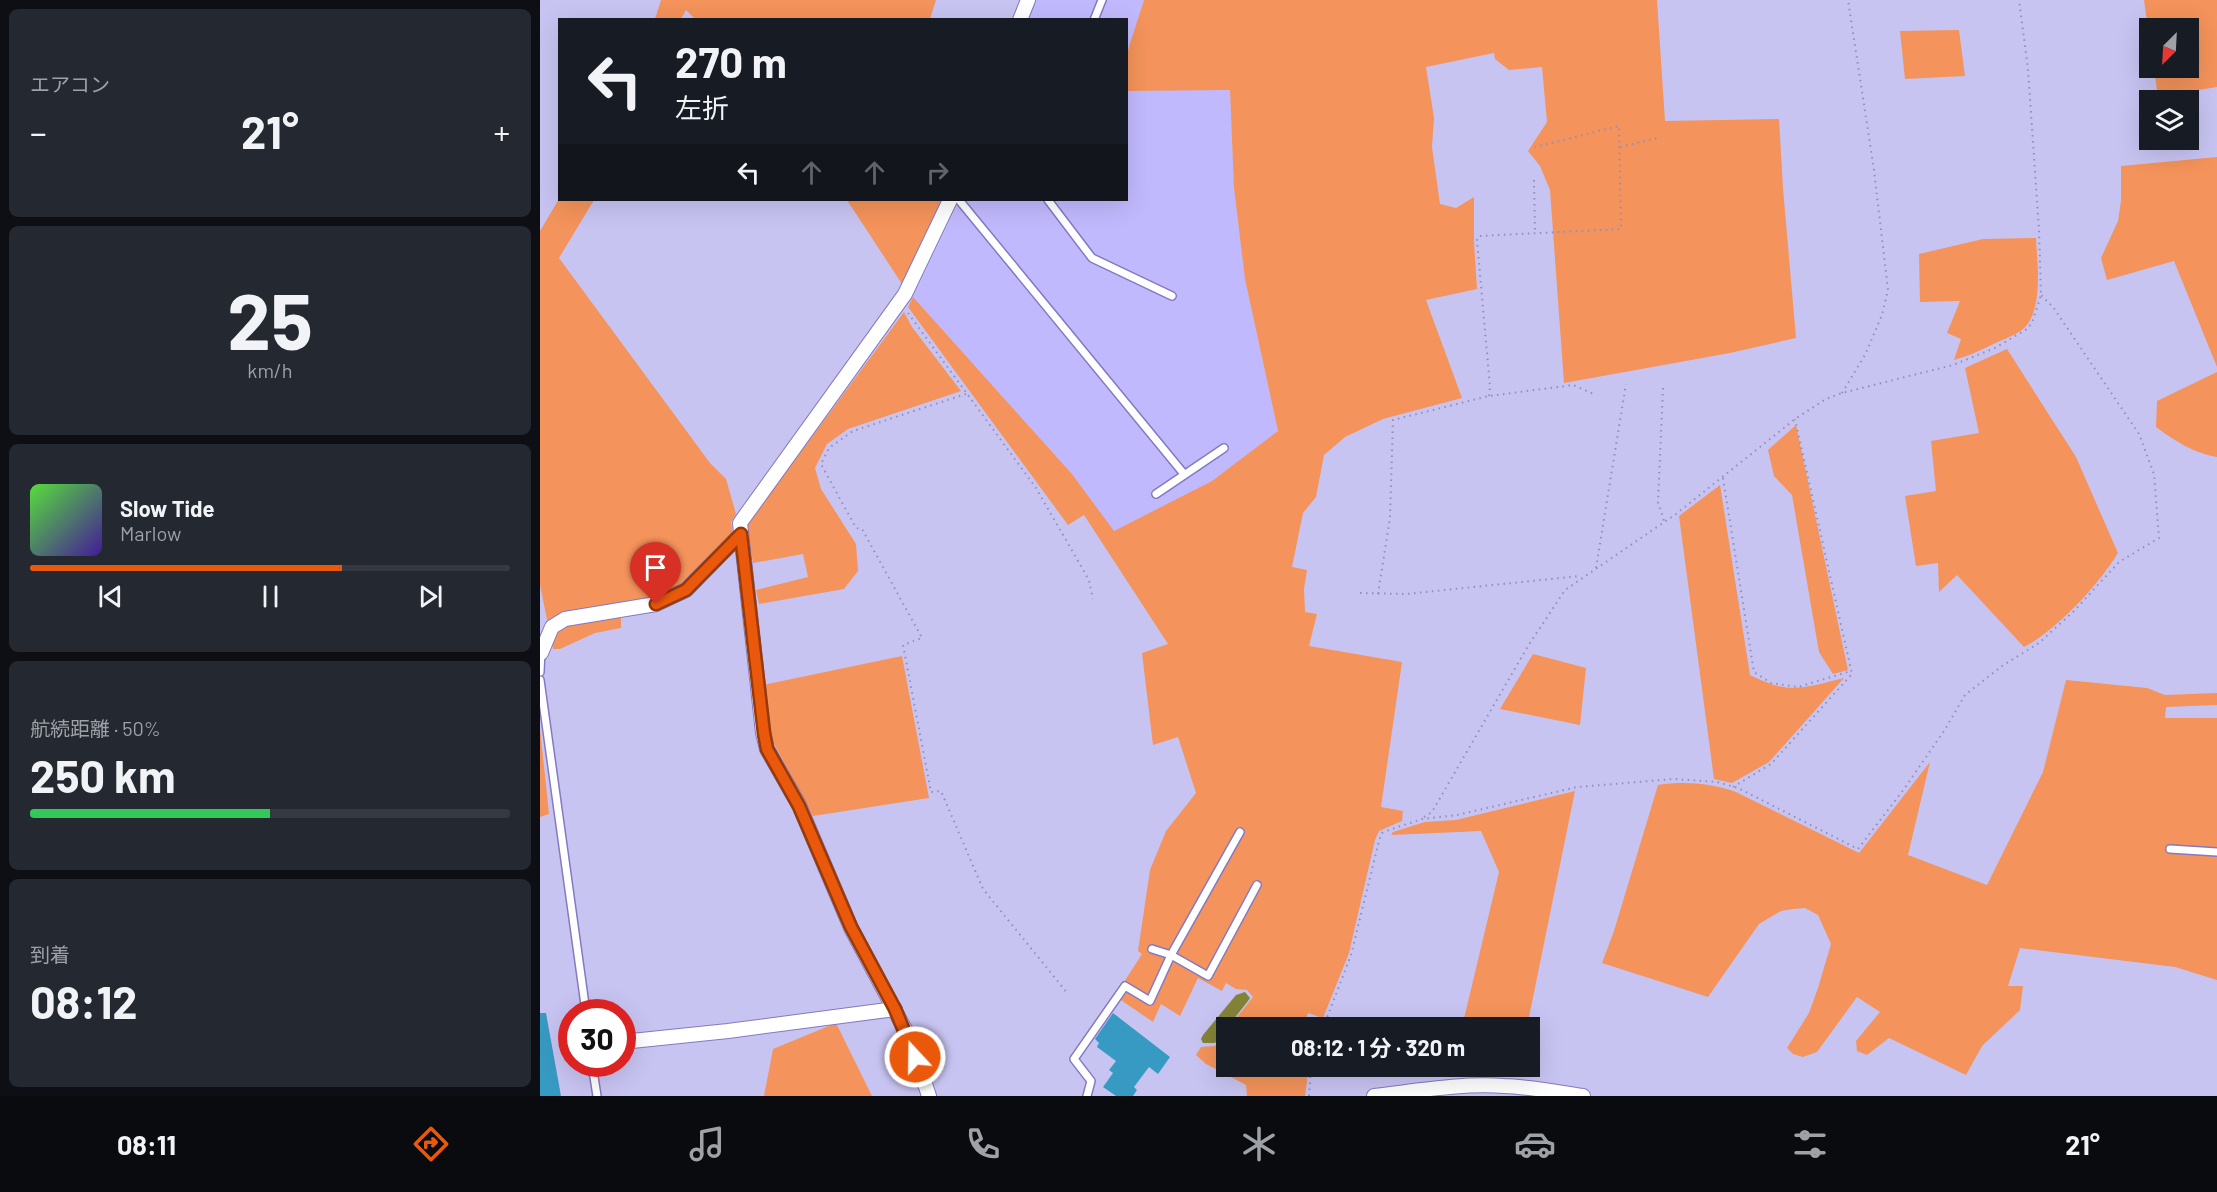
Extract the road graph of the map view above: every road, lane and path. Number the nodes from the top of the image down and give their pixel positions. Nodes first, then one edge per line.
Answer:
1 (1028, 0) edge
2 (1100, 0) edge
3 (1848, 0) edge
4 (2019, 0) edge
5 (1021, 18) edge
6 (1095, 18) edge
7 (1661, 137) dead end
8 (1535, 147) dead end
9 (1619, 147) junction
10 (1534, 180) dead end
11 (950, 201) edge
12 (960, 201) edge
13 (1049, 201) edge
14 (1535, 233) junction
15 (2041, 295) junction
16 (1172, 296) dead end
17 (900, 301) junction
18 (1626, 384) dead end
19 (1663, 388) dead end
20 (1842, 393) junction
21 (966, 394) junction
22 (1594, 394) dead end
23 (1488, 396) junction
24 (1795, 419) junction
25 (1224, 448) dead end
26 (1184, 474) junction
27 (1722, 477) junction
28 (1156, 494) dead end
29 (1664, 521) junction
30 (741, 534) junction
31 (1596, 568) junction
32 (1583, 576) junction
33 (1360, 593) dead end
34 (1378, 594) junction
35 (1093, 599) dead end
36 (541, 647) edge
37 (1851, 671) junction
38 (540, 672) edge
39 (540, 680) edge
40 (1733, 787) junction
41 (1422, 819) junction
42 (1240, 832) dead end
43 (2170, 849) dead end
44 (2217, 852) edge
45 (1257, 885) dead end
46 (1152, 949) dead end
47 (1171, 955) junction
48 (1068, 994) dead end
49 (584, 999) edge
50 (895, 1009) junction
51 (1327, 1017) edge
52 (636, 1040) edge
53 (594, 1077) edge
54 (1310, 1077) edge
55 (597, 1096) edge
56 (929, 1096) edge
57 (1087, 1096) edge
58 (1309, 1096) edge
59 (1374, 1096) edge
60 (1583, 1096) edge

1 - 5 street
2 - 6 lane
3 - 20 path
4 - 15 path
7 - 9 path
8 - 9 path
9 - 14 path
10 - 14 path
11 - 17 street
12 - 26 lane
13 - 16 lane
14 - 23 path
15 - 20 path
15 - 40 path
17 - 21 path
17 - 30 street
18 - 31 path
19 - 29 path
20 - 24 path
21 - 35 path
21 - 48 path
22 - 23 path
23 - 34 path
24 - 27 path
24 - 37 path
25 - 26 lane
26 - 28 lane
27 - 29 path
27 - 37 path
29 - 31 path
30 - 36 street
30 - 50 street
31 - 32 path
32 - 34 path
32 - 41 path
33 - 34 path
36 - 38 lane
37 - 40 path
39 - 49 lane
40 - 41 path
41 - 51 path
42 - 47 lane
43 - 44 lane
45 - 47 lane
46 - 47 lane
47 - 57 lane
50 - 52 street
50 - 56 street
53 - 55 lane
54 - 58 path
59 - 60 street

